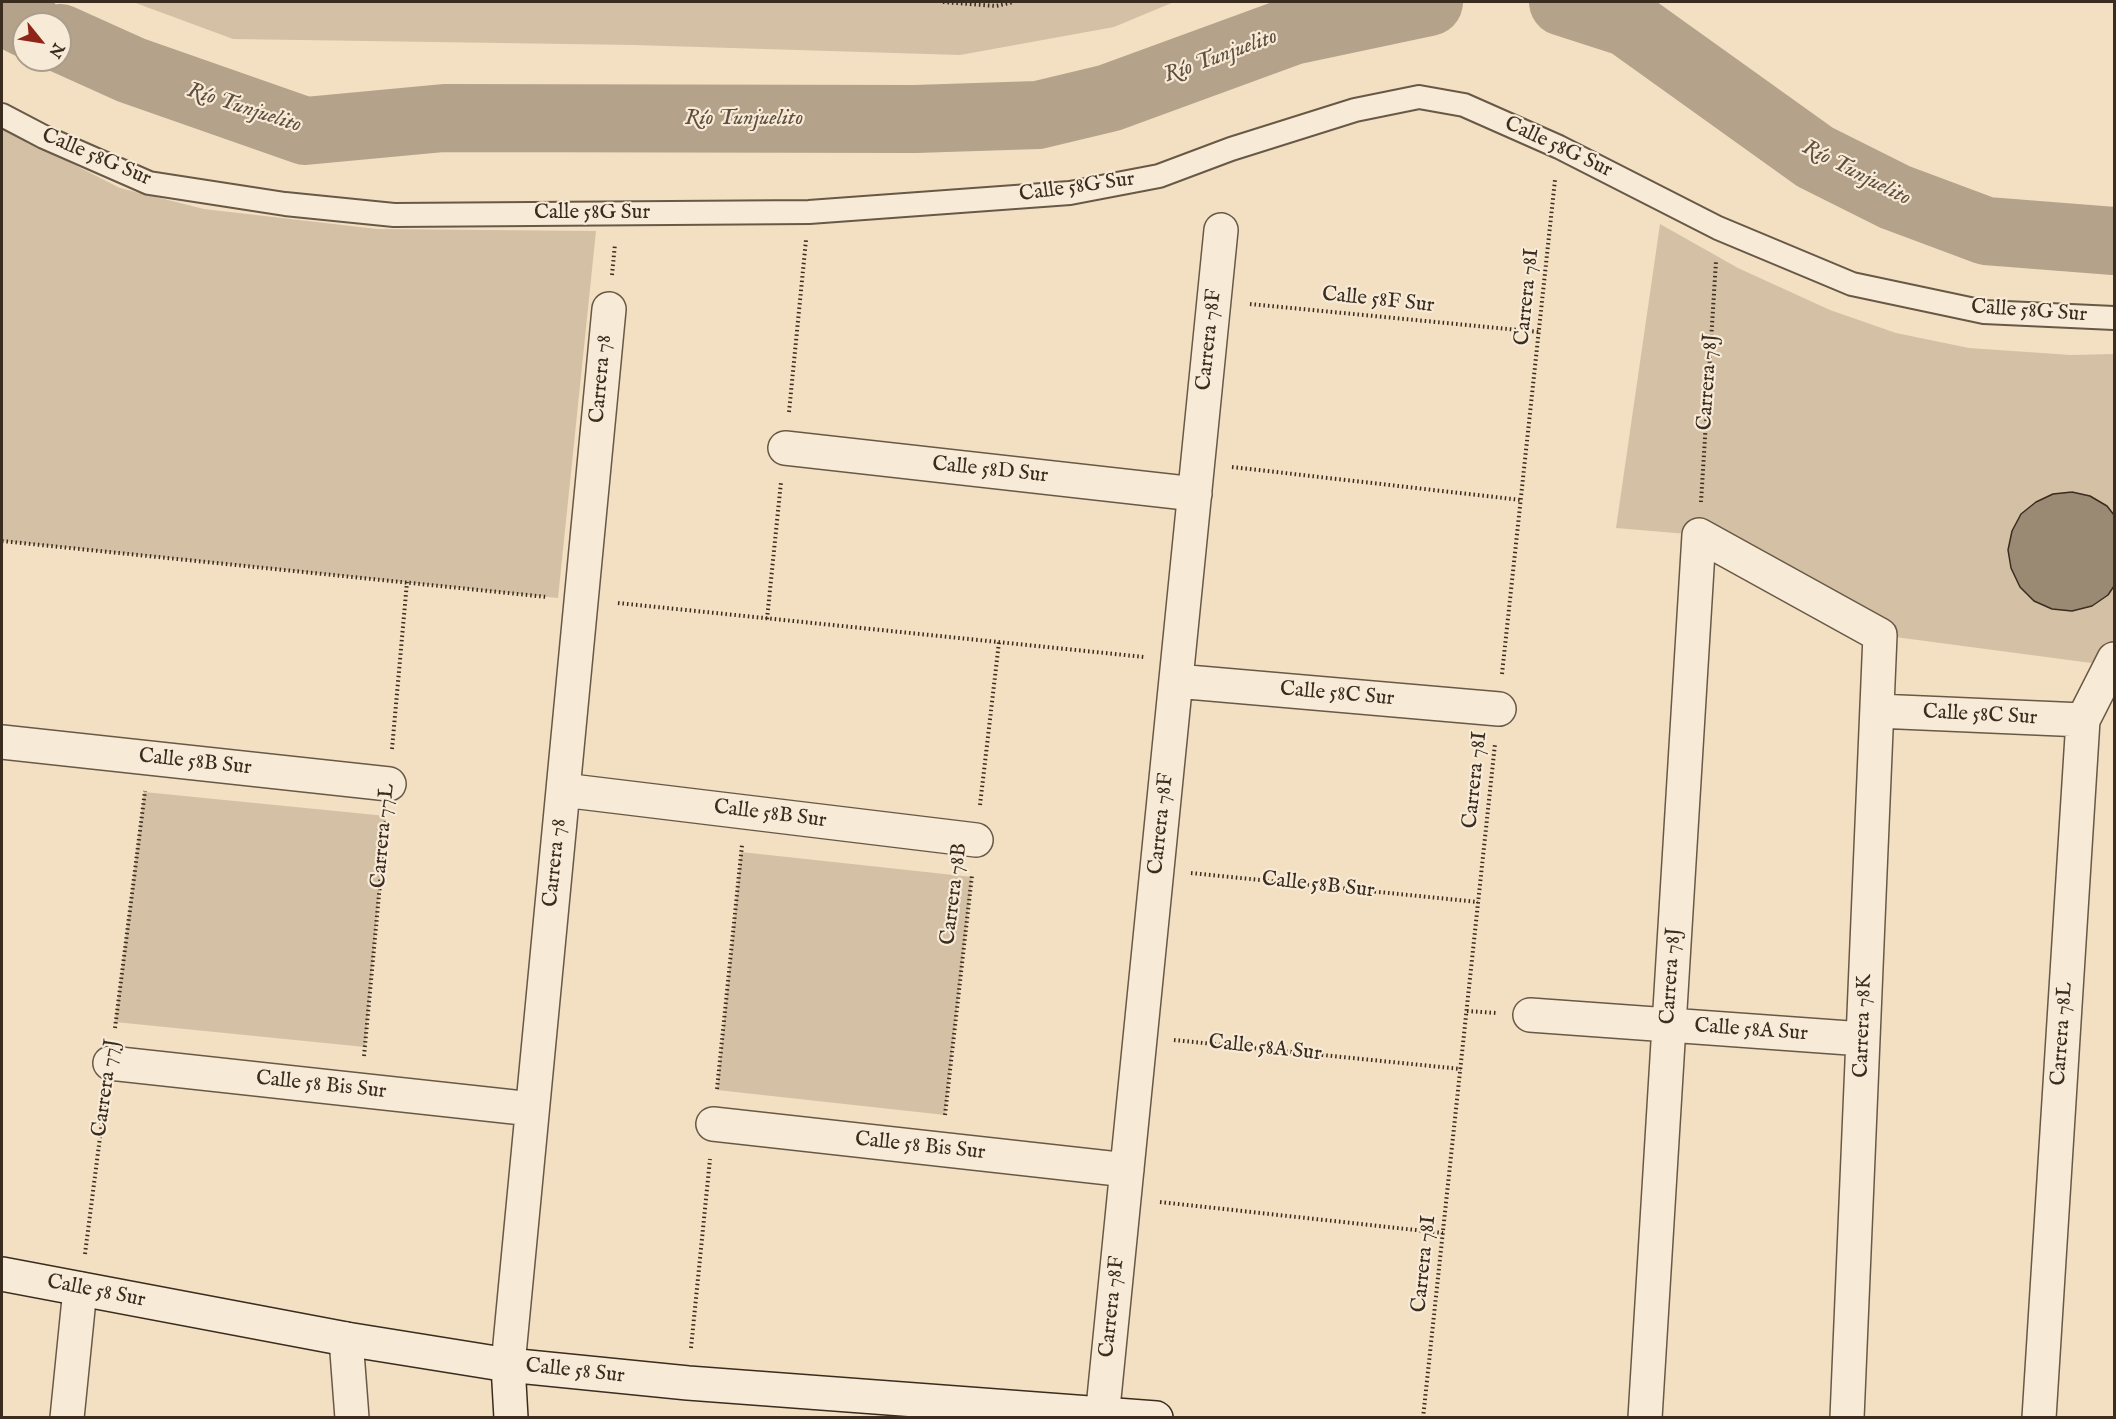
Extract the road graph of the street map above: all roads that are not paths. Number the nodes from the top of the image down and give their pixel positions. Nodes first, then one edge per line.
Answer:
1 (2, 115) edge
2 (1221, 230) dead end
3 (609, 309) road end
4 (2115, 318) edge
5 (785, 448) dead end
6 (1197, 478) junction
7 (1880, 635) joint
8 (2115, 659) edge
9 (1176, 681) junction
10 (1499, 709) road end
11 (1877, 711) junction
12 (2084, 720) junction
13 (2, 742) edge
14 (389, 784) road end
15 (563, 790) junction
16 (976, 840) road end
17 (1530, 1016) dead end
18 (1669, 1025) junction
19 (1863, 1039) junction
20 (110, 1063) road end
21 (532, 1109) junction
22 (713, 1124) dead end
23 (1125, 1184) junction
24 (2, 1274) edge
25 (81, 1290) junction
26 (346, 1339) junction
27 (508, 1365) junction
28 (1102, 1416) edge
29 (67, 1418) edge
30 (352, 1418) edge
31 (511, 1418) edge
32 (1156, 1418) edge
33 (1645, 1418) edge
34 (1847, 1418) edge
35 (2038, 1418) edge

1 - 4 lane, Calle 58G Sur
2 - 6 street, Carrera 78F
3 - 15 street, Carrera 78
5 - 6 street, Calle 58D Sur
6 - 9 street, Carrera 78F
7 - 11 street, Carrera 78K
7 - 18 street, Carrera 78J
8 - 12 street, Carrera 78L
9 - 10 street, Calle 58C Sur
9 - 23 street, Carrera 78F
11 - 12 street, Calle 58C Sur
11 - 19 street, Carrera 78K
12 - 35 street, Carrera 78L
13 - 14 street, Calle 58B Sur
15 - 16 street, Calle 58B Sur
15 - 21 street, Carrera 78
17 - 18 street, Calle 58A Sur
18 - 19 street, Calle 58A Sur
18 - 33 street, Carrera 78J
19 - 34 street, Carrera 78K
20 - 21 street, Calle 58 Bis Sur
21 - 27 street, Carrera 78
22 - 23 street, Calle 58 Bis Sur
23 - 28 street, Carrera 78F
24 - 25 street, Calle 58 Sur
25 - 26 street, Calle 58 Sur
25 - 29 street
26 - 27 street, Calle 58 Sur
26 - 30 street
27 - 28 street, Calle 58 Sur
27 - 31 street, Carrera 78
28 - 32 street, Calle 58 Sur

